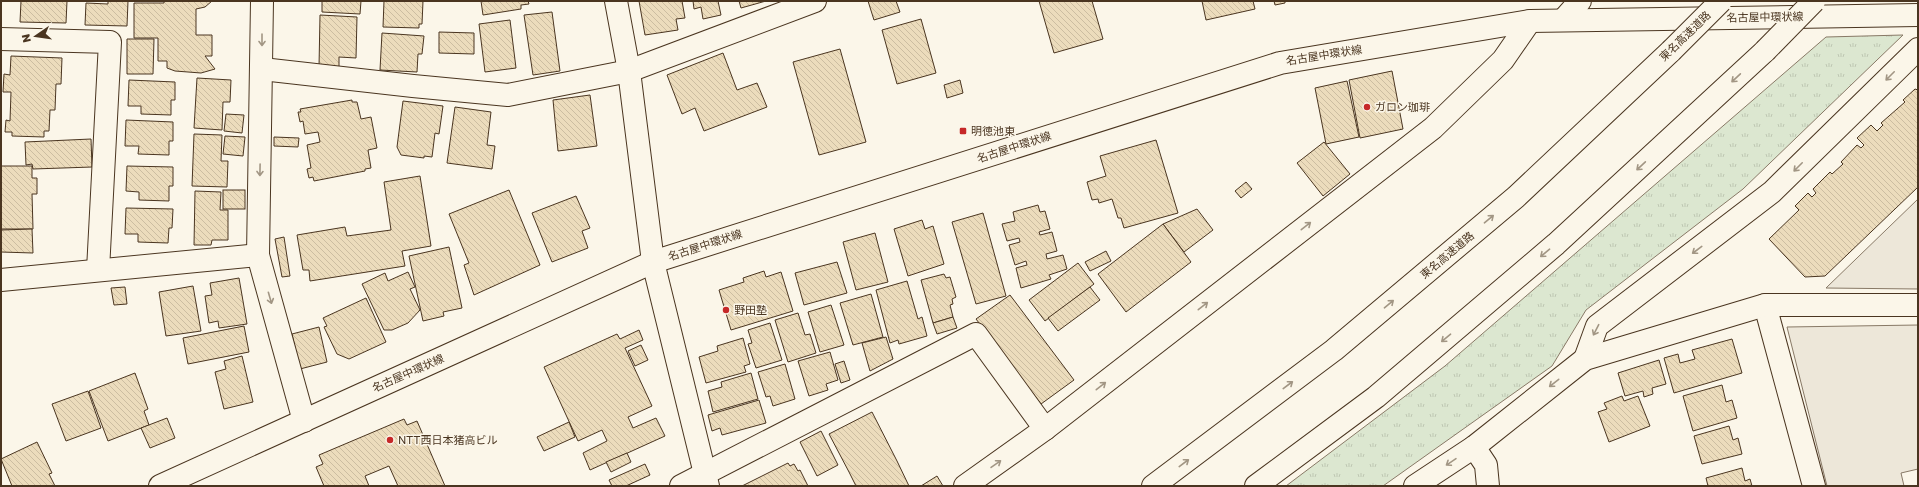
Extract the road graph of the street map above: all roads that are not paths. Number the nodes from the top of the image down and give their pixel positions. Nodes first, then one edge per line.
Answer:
1 (262, 1) edge
2 (616, 1) edge
3 (815, 1) edge
4 (1580, 1) edge
5 (1721, 1) edge
6 (1814, 1) edge
7 (1918, 15) edge
8 (1564, 19) junction
9 (1530, 21) junction
10 (1, 39) edge
11 (1918, 49) edge
12 (262, 69) junction
13 (629, 71) junction
14 (258, 255) junction
15 (653, 262) junction
16 (98, 270) junction
17 (1, 280) edge
18 (1765, 305) junction
19 (1918, 305) edge
20 (1585, 359) junction
21 (304, 421) junction
22 (1045, 429) junction
23 (1474, 447) junction
24 (707, 480) edge
25 (160, 486) edge
26 (681, 486) edge
27 (965, 486) edge
28 (1153, 486) edge
29 (1256, 486) edge
30 (1415, 486) edge
31 (1488, 486) edge
32 (1814, 486) edge

1 -> 12 main road
2 - 13 main road
3 - 13 main road
4 - 8 main road
28 -> 5 main road, 東名高速道路, bridge
6 -> 29 main road, bridge
7 - 8 main road, 名古屋中環状線
8 - 9 main road, 名古屋中環状線
9 - 15 main road, 名古屋中環状線
22 -> 9 main road
10 - 16 main road
11 -> 20 main road
12 - 13 main road
12 -> 14 main road
13 - 15 main road
14 - 16 main road
14 -> 21 main road
15 - 21 main road, 名古屋中環状線
15 - 24 main road
16 - 17 main road
18 - 19 main road
18 - 20 main road
18 - 32 main road
20 -> 23 main road
21 - 25 main road, 名古屋中環状線
22 - 24 main road
27 -> 22 main road
23 -> 30 main road
23 - 31 main road
24 - 26 main road

